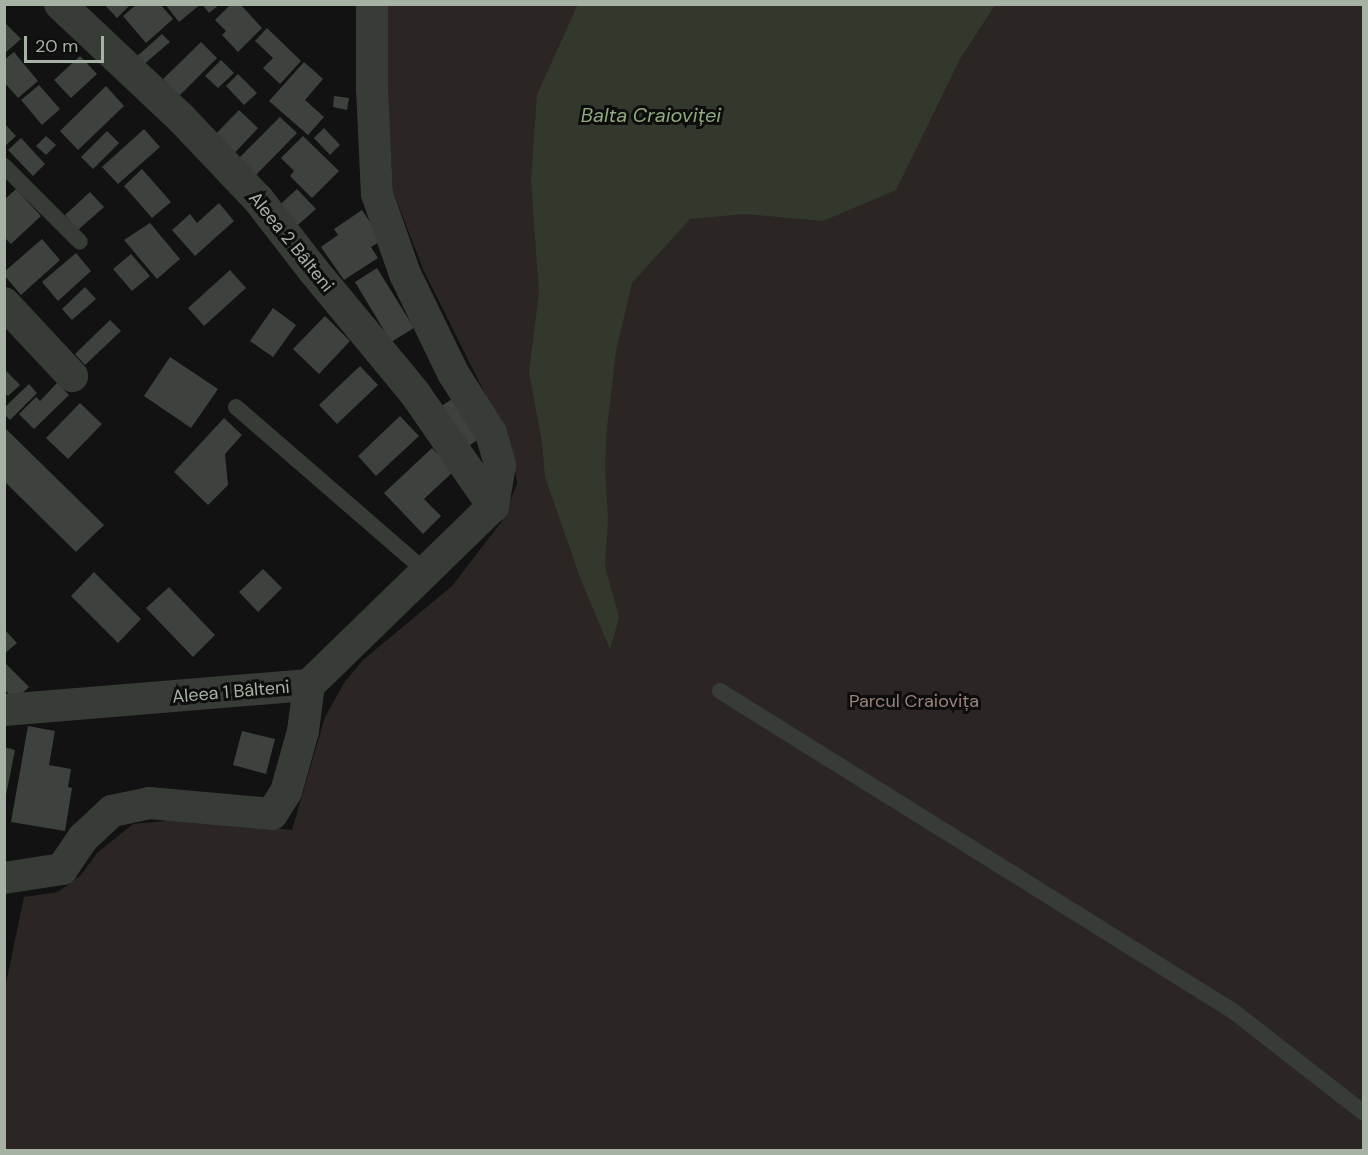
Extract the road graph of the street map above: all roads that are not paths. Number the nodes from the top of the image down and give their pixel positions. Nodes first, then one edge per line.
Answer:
1 (60, 4) edge
2 (372, 4) edge
3 (4, 166) edge
4 (80, 242) dead end
5 (4, 303) edge
6 (72, 376) dead end
7 (236, 407) dead end
8 (493, 506) junction
9 (425, 571) junction
10 (309, 685) junction
11 (720, 691) dead end
12 (4, 710) edge
13 (4, 878) edge
14 (1364, 1113) edge

1 - 8 street, Aleea 2 Bâlteni
2 - 8 street
3 - 4 lane
5 - 6 street
7 - 9 lane
8 - 9 street, Aleea 1 Bâlteni
9 - 10 street, Aleea 1 Bâlteni
10 - 12 street, Aleea 1 Bâlteni
10 - 13 street
11 - 14 lane

